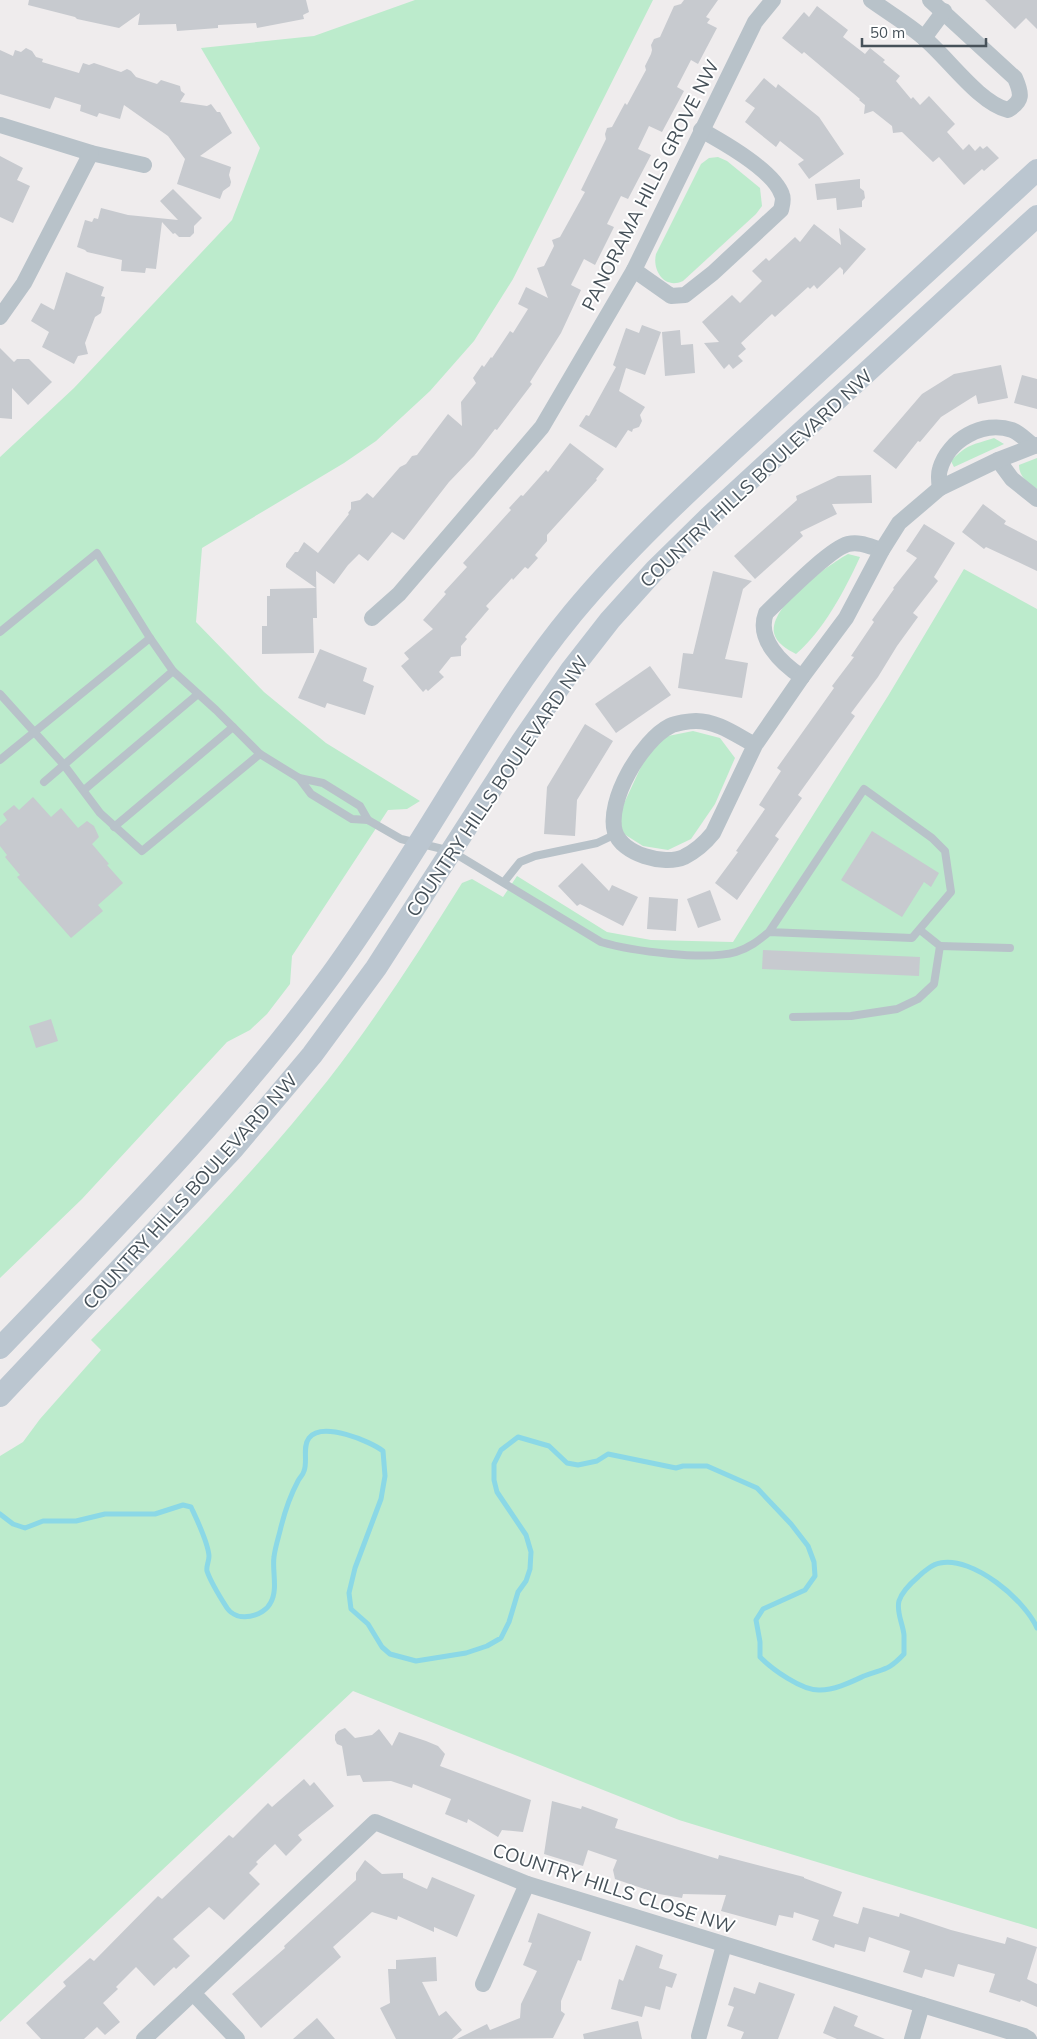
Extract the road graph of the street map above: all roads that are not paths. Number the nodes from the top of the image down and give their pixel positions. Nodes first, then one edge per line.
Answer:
1 (772, 0) edge
2 (871, 0) edge
3 (930, 0) edge
4 (944, 11) junction
5 (924, 38) junction
6 (0, 125) edge
7 (701, 130) junction
8 (92, 153) junction
9 (144, 165) dead end
10 (1037, 170) edge
11 (1037, 216) edge
12 (634, 270) junction
13 (0, 318) edge
14 (1036, 445) edge
15 (998, 460) junction
16 (940, 488) junction
17 (1037, 499) edge
18 (882, 550) junction
19 (372, 618) dead end
20 (0, 632) edge
21 (150, 638) junction
22 (173, 671) junction
23 (802, 676) junction
24 (0, 694) edge
25 (198, 694) junction
26 (233, 727) junction
27 (35, 732) junction
28 (755, 745) junction
29 (260, 754) junction
30 (0, 760) edge
31 (64, 765) junction
32 (299, 778) junction
33 (44, 782) dead end
34 (84, 790) junction
35 (368, 820) junction
36 (114, 827) junction
37 (616, 834) junction
38 (420, 842) junction
39 (452, 851) junction
40 (504, 882) junction
41 (920, 930) junction
42 (769, 932) junction
43 (940, 946) junction
44 (1010, 948) dead end
45 (793, 1017) dead end
46 (0, 1348) edge
47 (0, 1396) edge
48 (527, 1884) junction
49 (724, 1945) junction
50 (483, 1984) dead end
51 (193, 1993) junction
52 (922, 2005) junction
53 (699, 2036) dead end
54 (144, 2039) edge
55 (238, 2039) edge
56 (912, 2039) edge
57 (1029, 2039) edge

1 - 7 street, PANORAMA HILLS GROVE NW
2 - 5 street
3 - 4 street
4 - 5 street
4 - 5 street
6 - 8 street
7 - 12 street, PANORAMA HILLS GROVE NW
7 - 12 street
8 - 9 street
8 - 13 street
10 - 38 main road, COUNTRY HILLS BOULEVARD NW
11 - 39 main road, COUNTRY HILLS BOULEVARD NW
12 - 19 street, PANORAMA HILLS GROVE NW
14 - 15 street
14 - 16 street
15 - 16 street
15 - 17 street
16 - 18 street
18 - 23 street
18 - 23 street
20 - 21 lane
21 - 22 lane
21 - 27 lane
22 - 25 lane
22 - 31 lane
23 - 28 street
24 - 27 lane
25 - 26 lane
25 - 34 lane
26 - 29 lane
26 - 36 lane
27 - 30 lane
27 - 31 lane
28 - 37 street
28 - 37 street
29 - 32 lane
29 - 36 lane
31 - 33 lane
31 - 34 lane
32 - 35 lane
32 - 35 lane
34 - 36 lane
35 - 38 lane
37 - 40 lane
38 - 39 lane
38 - 46 main road, COUNTRY HILLS BOULEVARD NW
39 - 40 lane
39 - 47 main road, COUNTRY HILLS BOULEVARD NW
40 - 42 lane
41 - 42 lane
41 - 42 lane
41 - 43 lane
43 - 44 lane
43 - 45 lane
48 - 49 street, COUNTRY HILLS CLOSE NW
48 - 50 street
48 - 51 street, COUNTRY HILLS CLOSE NW
49 - 52 street, COUNTRY HILLS CLOSE NW
49 - 53 street
51 - 54 street
51 - 55 street
52 - 56 street
52 - 57 street, COUNTRY HILLS CLOSE NW

